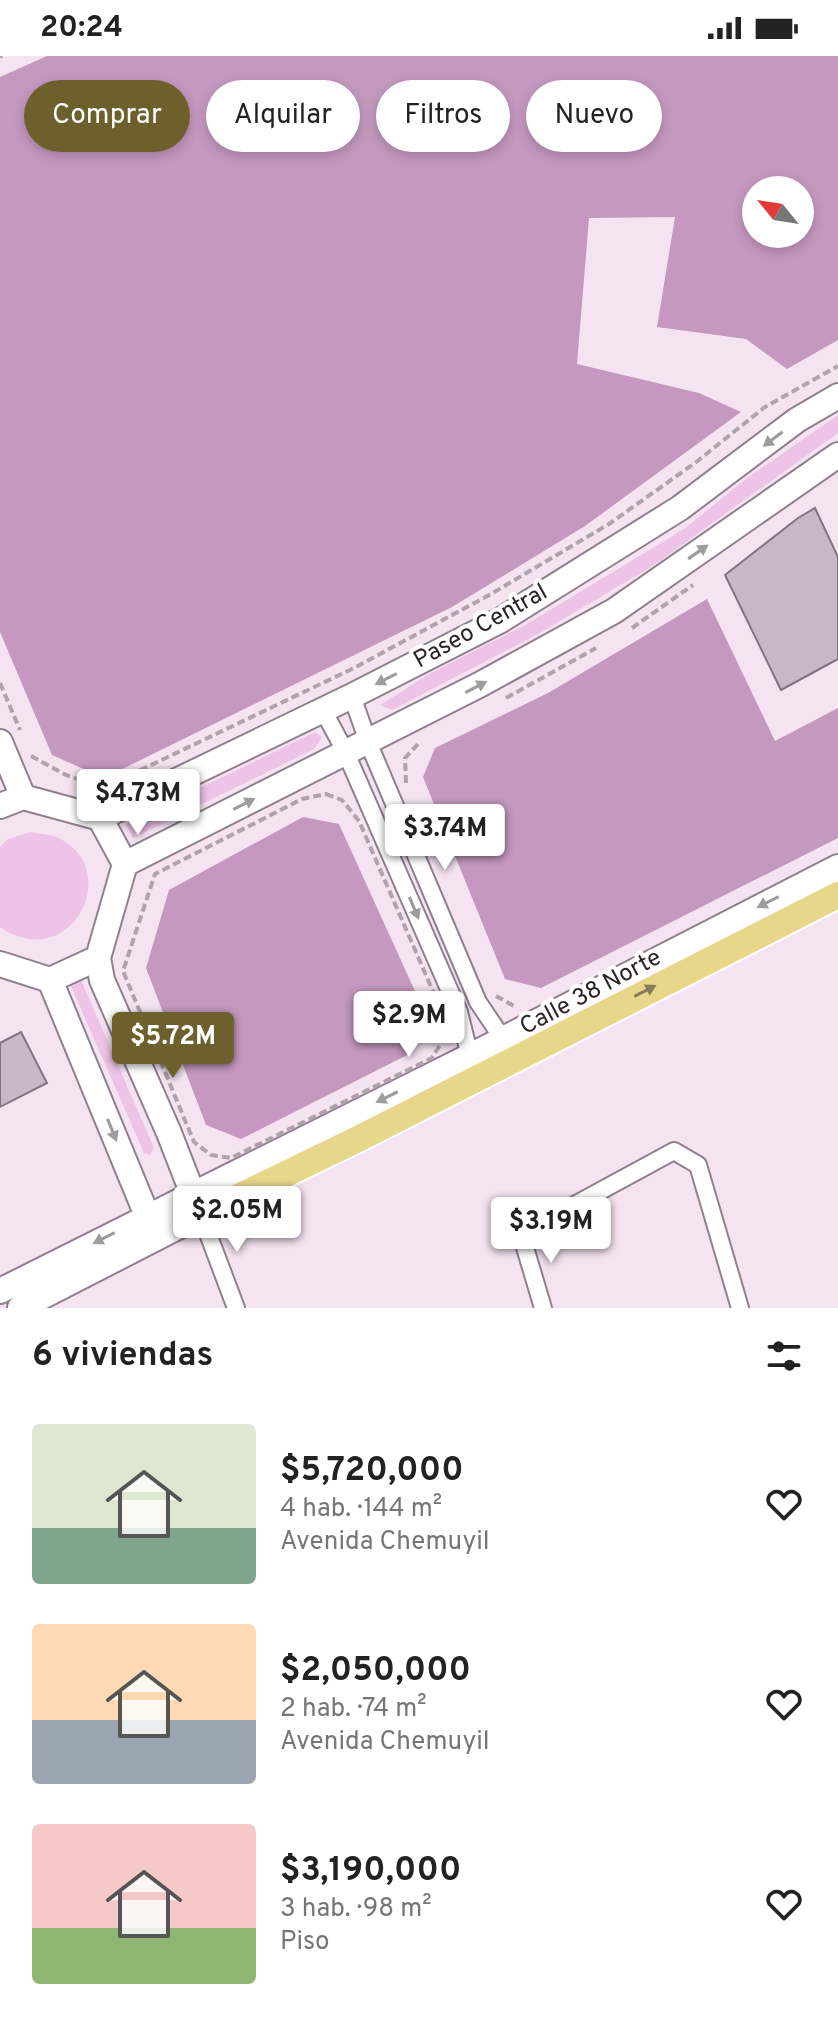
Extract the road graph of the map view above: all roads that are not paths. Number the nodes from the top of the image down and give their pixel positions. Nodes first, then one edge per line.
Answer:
1 (838, 396) edge
2 (838, 455) edge
3 (352, 696) junction
4 (323, 710) junction
5 (11, 738) edge
6 (357, 748) junction
7 (23, 797) junction
8 (0, 806) edge
9 (100, 818) junction
10 (125, 864) junction
11 (838, 867) edge
12 (838, 895) edge
13 (98, 958) junction
14 (0, 964) edge
15 (50, 980) junction
16 (508, 1048) junction
17 (473, 1066) junction
18 (196, 1204) junction
19 (152, 1228) junction
20 (0, 1291) edge
21 (20, 1308) edge
22 (236, 1308) edge
23 (543, 1308) edge
24 (740, 1308) edge

1 -> 3 main road, Paseo Central
6 -> 2 main road, Paseo Central
3 - 4 main road, Paseo Central
3 - 6 street
4 - 6 street
4 - 9 main road, Paseo Central
5 - 7 main road
10 -> 6 main road, Paseo Central
6 - 16 street
6 -> 17 street
7 - 8 main road
7 - 9 main road
9 - 10 main road
10 - 13 main road
11 -> 16 main road, Calle 38 Norte
16 -> 12 main road, Calle 38 Norte
13 - 15 main road
13 - 18 main road
14 - 15 main road
15 -> 19 main road
16 - 17 main road, Calle 38 Norte
17 - 18 main road, Calle 38 Norte
18 - 19 main road, Calle 38 Norte
18 - 22 street
19 -> 20 main road, Calle 38 Norte
19 - 21 main road, Calle 38 Norte
23 - 24 street

